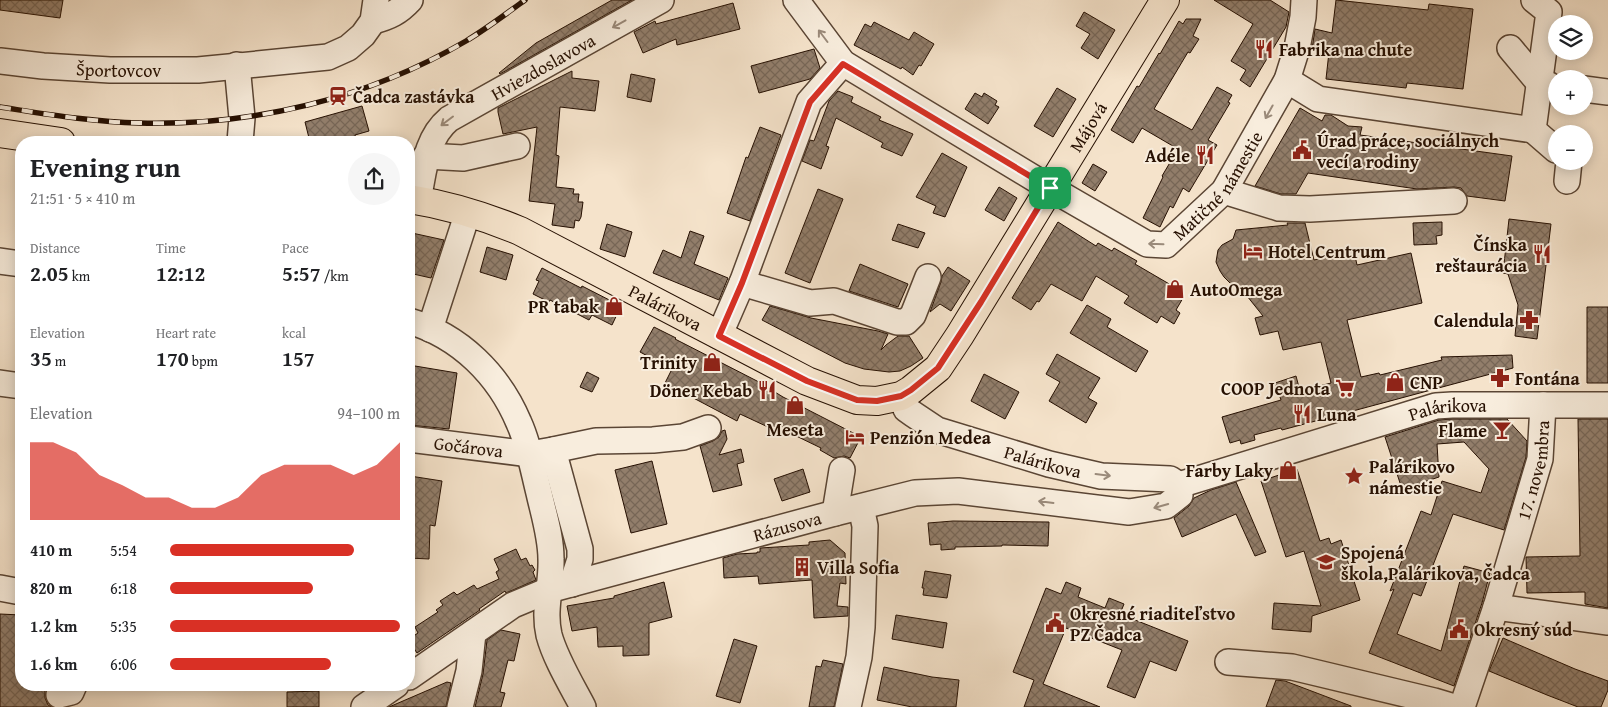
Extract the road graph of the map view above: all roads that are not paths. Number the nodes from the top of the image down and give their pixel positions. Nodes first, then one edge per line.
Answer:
1 (410, 0) edge
2 (661, 0) edge
3 (796, 0) edge
4 (1165, 0) edge
5 (1304, 0) edge
6 (1534, 0) edge
7 (374, 11) edge
8 (1510, 48) dead end
9 (0, 61) edge
10 (843, 64) junction
11 (236, 65) junction
12 (1548, 70) edge
13 (1287, 80) junction
14 (1548, 85) edge
15 (1593, 90) edge
16 (1608, 92) edge
17 (1533, 130) junction
18 (0, 133) edge
19 (20, 136) edge
20 (240, 136) edge
21 (1548, 143) edge
22 (517, 146) dead end
23 (426, 156) junction
24 (1050, 188) junction
25 (1224, 192) junction
26 (415, 195) edge
27 (415, 199) edge
28 (1454, 201) dead end
29 (468, 212) junction
30 (0, 261) edge
31 (15, 263) edge
32 (928, 277) dead end
33 (742, 283) junction
34 (419, 325) edge
35 (719, 336) junction
36 (0, 383) edge
37 (15, 385) edge
38 (901, 396) junction
39 (1542, 405) junction
40 (1608, 405) edge
41 (708, 428) dead end
42 (415, 440) edge
43 (541, 452) junction
44 (842, 470) dead end
45 (1179, 485) junction
46 (861, 506) junction
47 (835, 513) junction
48 (561, 587) junction
49 (0, 588) edge
50 (15, 591) edge
51 (1496, 607) junction
52 (1608, 622) edge
53 (473, 633) junction
54 (1228, 662) dead end
55 (415, 673) edge
56 (387, 691) edge
57 (364, 707) edge
58 (460, 707) edge
59 (583, 707) edge
60 (848, 707) edge
61 (1454, 707) edge
62 (1462, 707) edge

1 - 7 street
2 -> 23 street, Hviezdoslavova
10 -> 3 street
4 - 24 main road, Májová
5 - 13 street, Matičné námestie
6 - 12 street
7 - 11 street, Športovcov
8 - 14 street
9 - 11 street, Športovcov
10 - 24 street, Matičné námestie
10 - 33 street
11 - 20 street
13 - 17 street
13 -> 25 street, Matičné námestie
14 - 17 street
15 - 16 street
17 - 21 street
18 - 19 main road
22 - 23 street
23 - 26 street, Hviezdoslavova
25 -> 24 street, Matičné námestie
24 - 38 main road, Májová
25 - 28 street
27 - 29 main road, Palárikova
29 - 34 street
29 - 35 main road, Palárikova
30 - 31 street
32 - 33 street
33 - 35 street
34 - 43 street
35 - 38 main road, Palárikova
36 - 37 street
38 -> 45 street, Palárikova
39 - 40 street, Palárikova
39 - 45 street, Palárikova
39 - 51 street, 17. novembra
41 - 43 street, Gočárova
42 - 43 street, Gočárova
43 - 48 street
44 - 47 street
45 -> 46 street, Rázusova
46 - 47 street, Rázusova
46 - 60 street
47 - 48 street, Rázusova
48 - 53 street, Rázusova
48 - 59 street
49 - 50 street
51 - 52 street
51 - 62 street, 17. novembra
53 - 55 street, Rázusova
53 - 58 street
54 - 61 street
56 - 57 street

